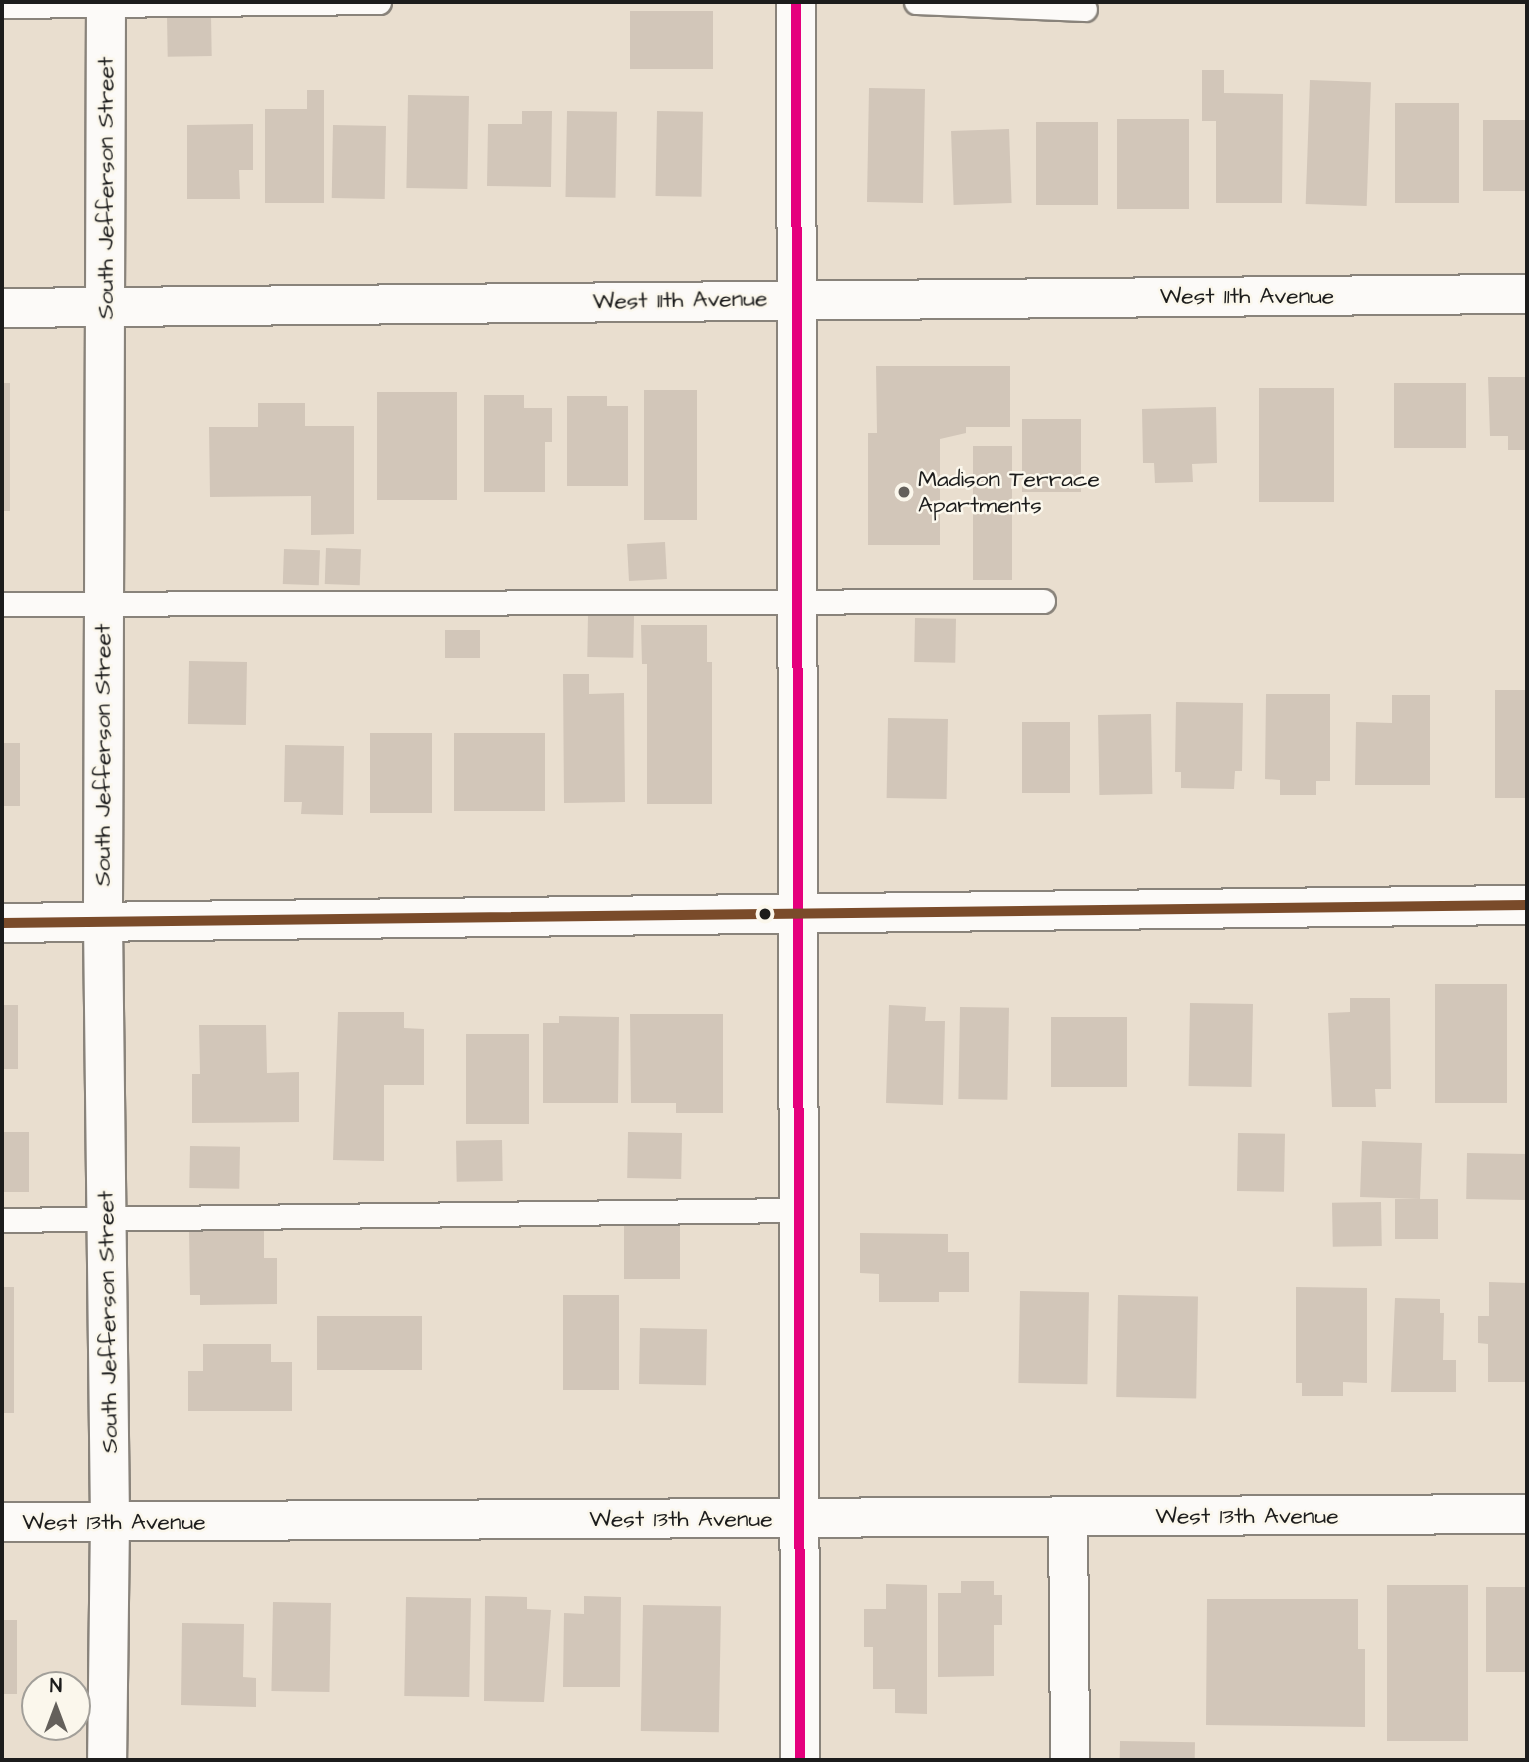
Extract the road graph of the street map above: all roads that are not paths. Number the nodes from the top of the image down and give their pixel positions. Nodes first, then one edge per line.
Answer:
1 (379, 2) edge
2 (796, 2) edge
3 (916, 2) edge
4 (106, 3) edge
5 (2, 6) edge
6 (1085, 9) dead end
7 (1527, 294) edge
8 (797, 298) junction
9 (107, 306) junction
10 (2, 308) edge
11 (1043, 601) dead end
12 (797, 603) junction
13 (2, 604) edge
14 (104, 604) junction
15 (1527, 905) edge
16 (799, 916) junction
17 (103, 922) junction
18 (2, 923) edge
19 (799, 1210) junction
20 (2, 1220) edge
21 (107, 1220) junction
22 (1527, 1514) edge
23 (1068, 1517) junction
24 (800, 1518) junction
25 (110, 1521) junction
26 (2, 1522) edge
27 (107, 1760) edge
28 (800, 1760) edge
29 (1070, 1760) edge

1 - 4 lane
2 - 8 street
3 - 6 lane
4 - 5 lane
4 - 9 street, South Jefferson Street
7 - 8 street, West 11th Avenue
8 - 9 street, West 11th Avenue
8 - 12 street
9 - 10 street, West 11th Avenue
9 - 14 street, South Jefferson Street
11 - 12 lane
12 - 14 lane
12 - 16 street
13 - 14 lane
14 - 17 street, South Jefferson Street
15 - 16 street
16 - 17 street
16 - 19 street
17 - 18 street
17 - 21 street, South Jefferson Street
19 - 21 lane
19 - 24 street
20 - 21 lane
21 - 25 street, South Jefferson Street
22 - 23 street, West 13th Avenue
23 - 24 street, West 13th Avenue
23 - 29 street
24 - 25 street, West 13th Avenue
24 - 28 street
25 - 26 street, West 13th Avenue
25 - 27 street, South Jefferson Street

